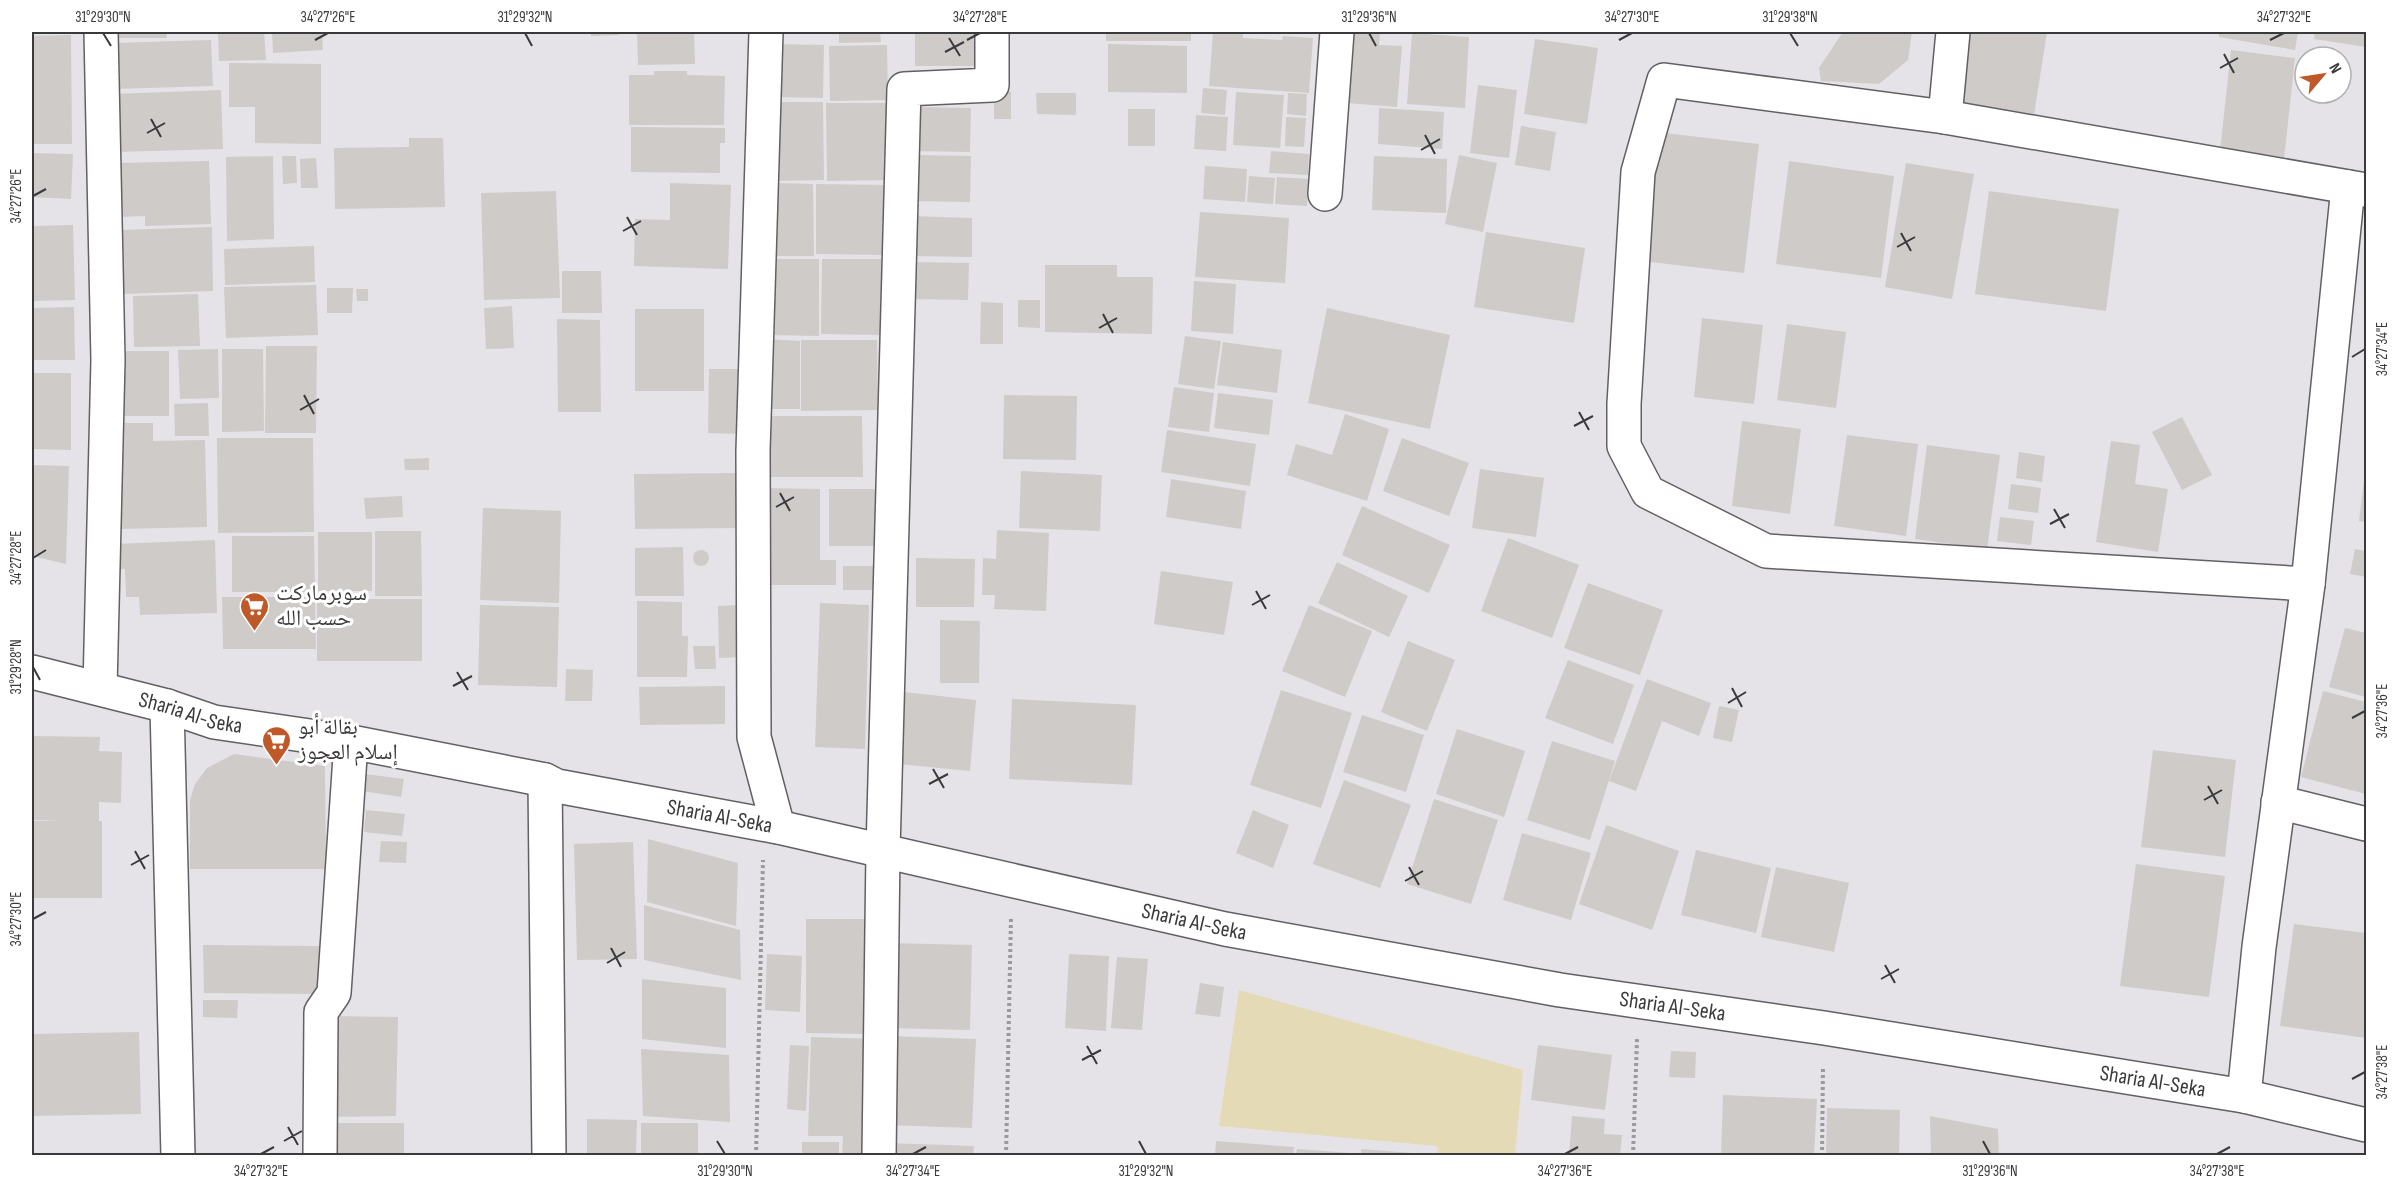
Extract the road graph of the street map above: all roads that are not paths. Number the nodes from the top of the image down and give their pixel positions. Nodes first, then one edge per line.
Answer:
1 (101, 32) edge
2 (766, 32) edge
3 (992, 32) edge
4 (1337, 32) edge
5 (1953, 32) edge
6 (1945, 117) junction
7 (2357, 188) edge
8 (1325, 194) dead end
9 (2308, 584) junction
10 (32, 672) edge
11 (100, 688) junction
12 (167, 706) junction
13 (351, 742) junction
14 (544, 780) junction
15 (2278, 802) junction
16 (2367, 824) edge
17 (771, 825) junction
18 (883, 851) junction
19 (2244, 1096) junction
20 (2367, 1125) edge
21 (177, 1155) edge
22 (320, 1155) edge
23 (549, 1155) edge
24 (879, 1155) edge

1 - 11 street
2 - 17 street
3 - 18 street
4 - 8 street
5 - 6 street
6 - 7 street
6 - 9 street
7 - 9 street
9 - 15 street
10 - 11 street, Sharia Al-Seka
11 - 12 street, Sharia Al-Seka
12 - 13 street, Sharia Al-Seka
12 - 21 street
13 - 14 street, Sharia Al-Seka
13 - 22 street
14 - 17 street, Sharia Al-Seka
14 - 23 street
15 - 16 street
15 - 19 street
17 - 18 street, Sharia Al-Seka
18 - 19 street, Sharia Al-Seka
18 - 24 street
19 - 20 street, Sharia Al-Seka

